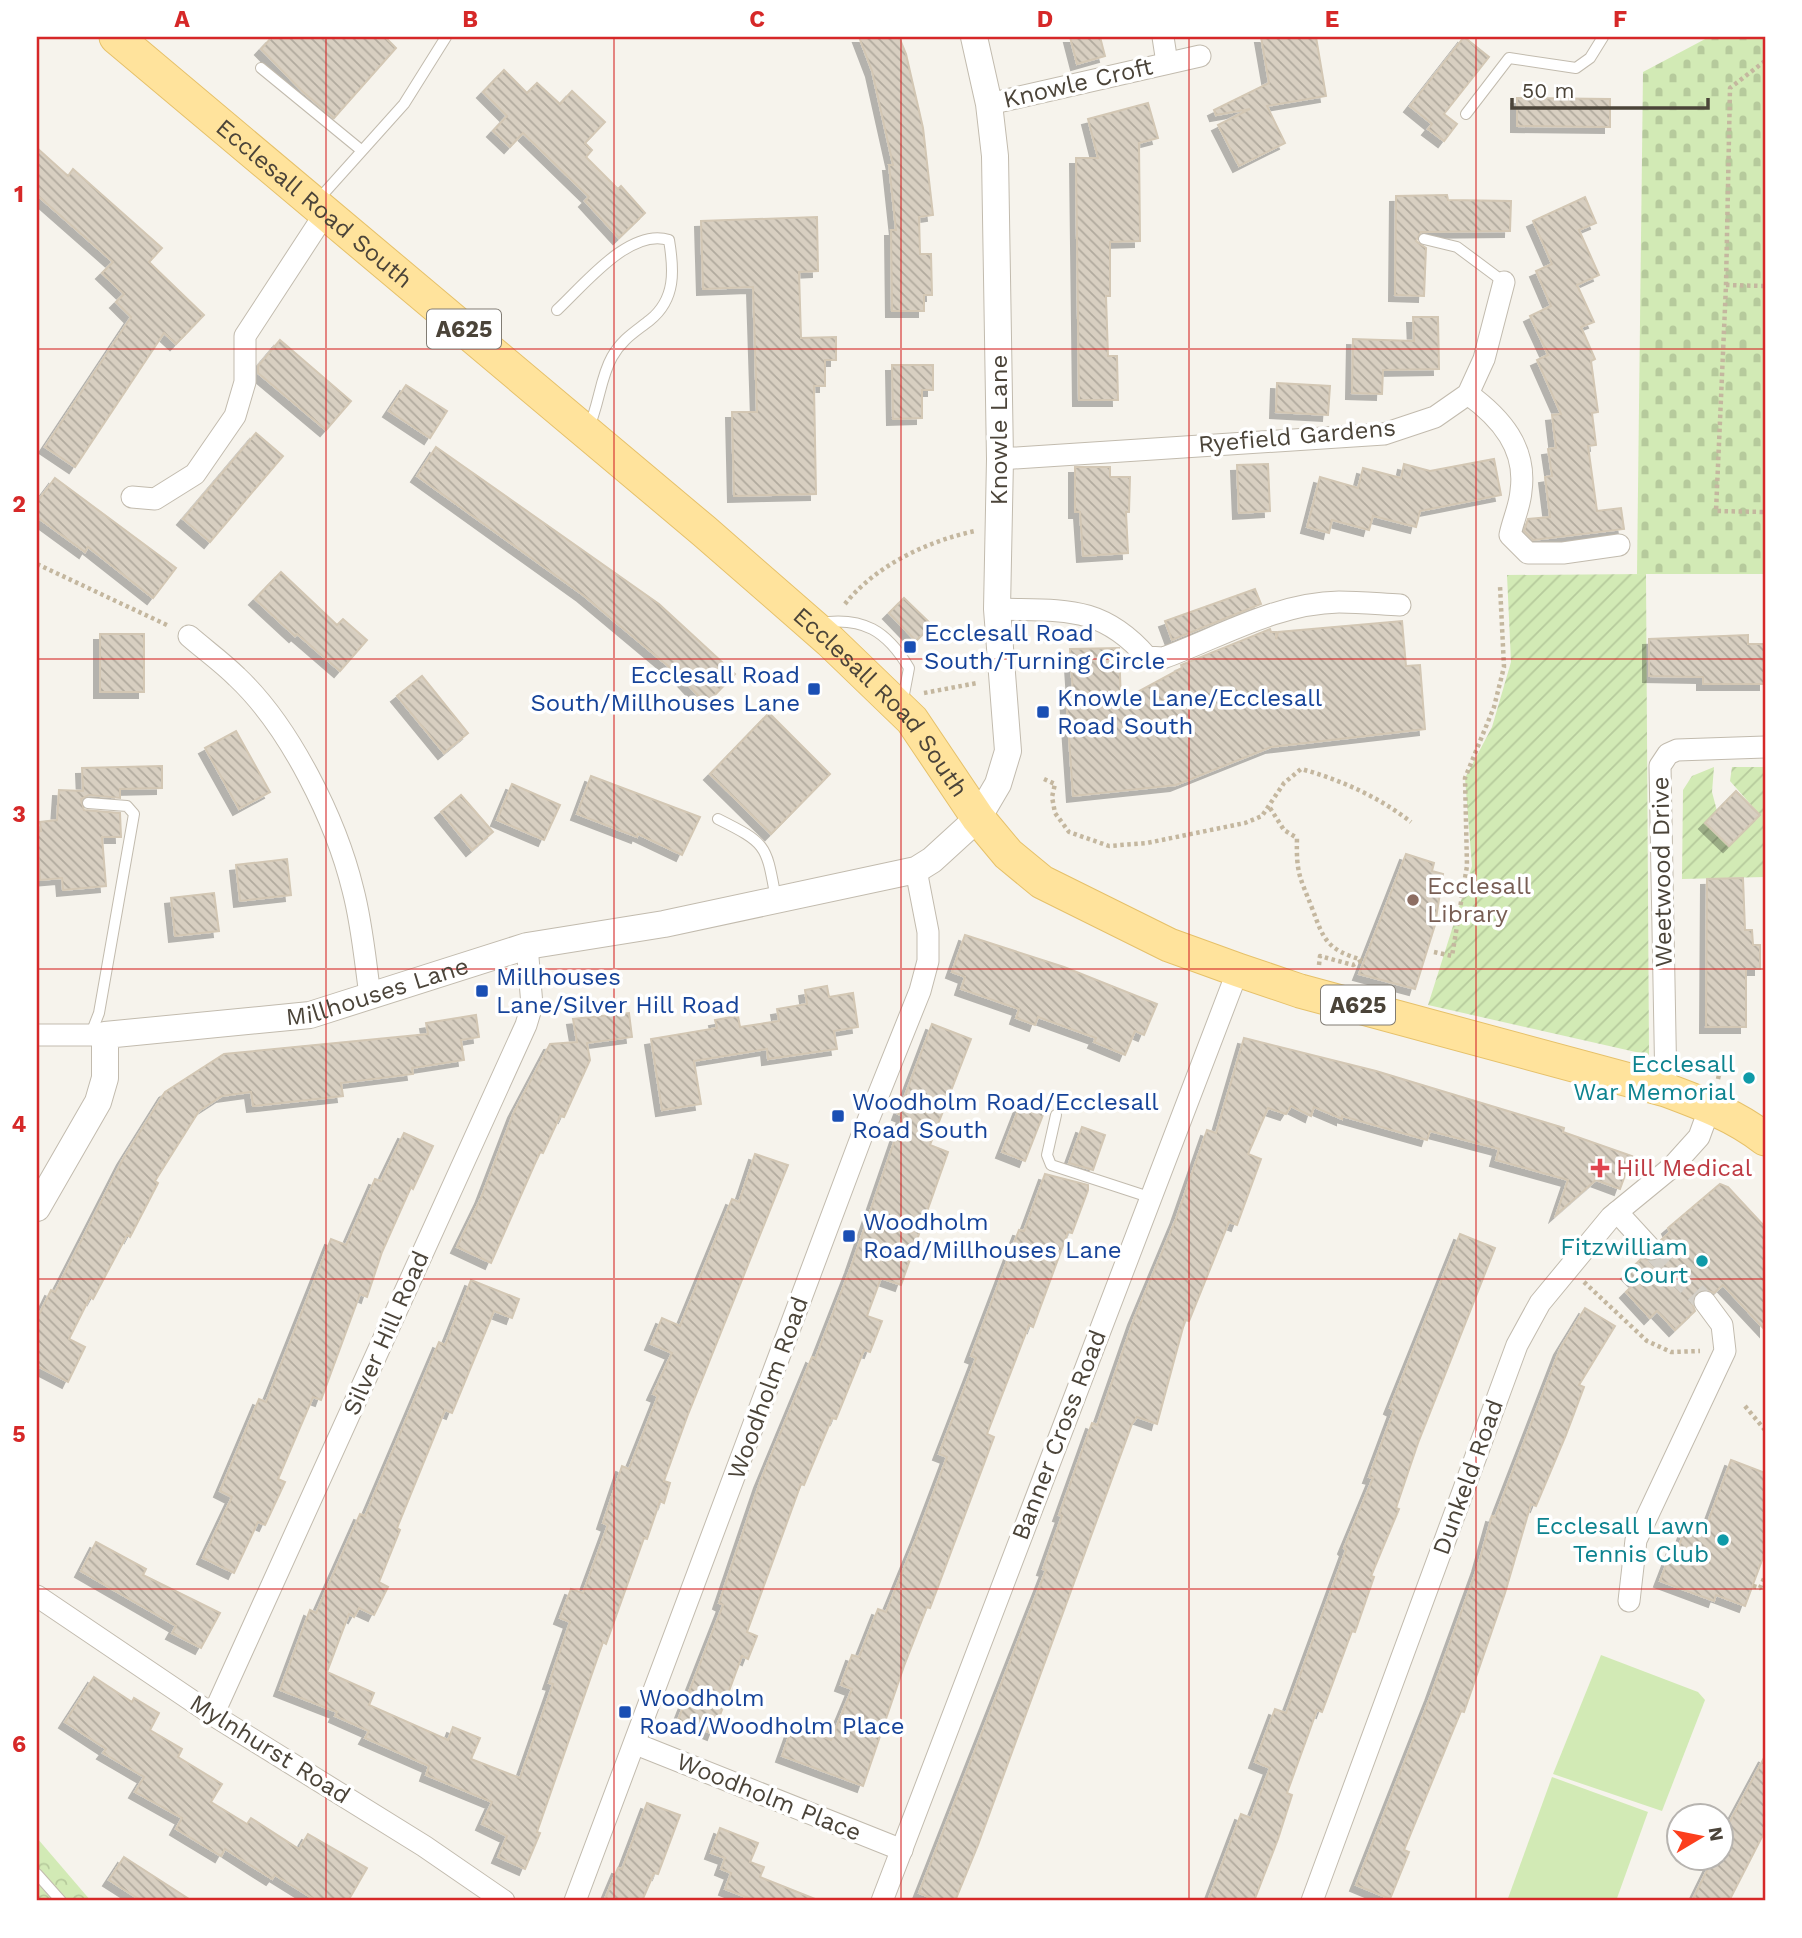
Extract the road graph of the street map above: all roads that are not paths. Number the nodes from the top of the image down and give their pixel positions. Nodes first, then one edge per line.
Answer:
1 (116, 37) edge
2 (974, 37) edge
3 (1163, 37) edge
4 (1603, 37) edge
5 (444, 38) edge
6 (1200, 57) dead end
7 (1167, 63) junction
8 (261, 68) dead end
9 (989, 104) junction
10 (1465, 114) dead end
11 (360, 150) junction
12 (320, 208) junction
13 (1424, 239) dead end
14 (1504, 282) joint
15 (557, 310) dead end
16 (1468, 394) junction
17 (586, 433) junction
18 (1000, 459) junction
19 (132, 497) dead end
20 (1619, 545) dead end
21 (1400, 606) dead end
22 (997, 609) junction
23 (820, 623) junction
24 (188, 636) road end
25 (903, 702) junction
26 (1765, 747) edge
27 (88, 803) dead end
28 (978, 818) junction
29 (718, 819) dead end
30 (916, 870) junction
31 (777, 902) junction
32 (527, 946) junction
33 (1238, 970) junction
34 (370, 995) junction
35 (37, 1035) edge
36 (97, 1035) junction
37 (1666, 1090) junction
38 (1710, 1107) junction
39 (1056, 1115) dead end
40 (1765, 1139) edge
41 (1149, 1197) junction
42 (37, 1208) edge
43 (1617, 1212) junction
44 (1651, 1249) tunnel mouth
45 (1705, 1302) tunnel mouth
46 (37, 1596) edge
47 (1629, 1601) dead end
48 (214, 1715) junction
49 (636, 1744) junction
50 (902, 1850) junction
51 (37, 1874) edge
52 (61, 1901) edge
53 (504, 1901) edge
54 (575, 1901) edge
55 (882, 1901) edge
56 (1312, 1901) edge

1 - 12 main road, Ecclesall Road South / A625
2 - 9 street, Knowle Lane
3 - 7 street, Knowle Croft
4 - 10 lane
5 - 11 lane
6 - 7 street, Knowle Croft
7 - 9 street, Knowle Croft
8 - 11 lane
9 - 18 street, Knowle Lane
11 - 12 lane
12 - 17 main road, Ecclesall Road South / A625
12 - 19 street
13 - 14 lane
14 - 16 street
15 - 17 lane
16 - 18 street, Ryefield Gardens
16 - 20 street
17 - 23 main road, Ecclesall Road South / A625
18 - 22 street, Knowle Lane
21 - 22 street
22 - 28 street, Knowle Lane
23 - 25 main road, Ecclesall Road South / A625
23 - 25 lane
24 - 34 street
25 - 28 main road, Ecclesall Road South / A625
26 - 37 street, Weetwood Drive
27 - 36 lane
28 - 30 street, Millhouses Lane
28 - 33 main road, Ecclesall Road South / A625
29 - 31 lane
30 - 31 street, Millhouses Lane
30 - 49 street, Woodholm Road
31 - 32 street, Millhouses Lane
32 - 34 street, Millhouses Lane
32 - 48 street, Silver Hill Road
33 - 37 main road, Ecclesall Road South / A625
33 - 41 street, Banner Cross Road
34 - 36 street, Millhouses Lane
35 - 36 street
36 - 42 street
37 - 38 main road, Ecclesall Road South / A625
38 - 40 main road, Ecclesall Road South / A625
38 - 43 street, Dunkeld Road
39 - 41 lane
41 - 50 street, Banner Cross Road
43 - 44 street
43 - 56 street, Dunkeld Road
45 - 47 street
46 - 48 street, Mylnhurst Road
48 - 53 street, Mylnhurst Road
49 - 50 street, Woodholm Place
49 - 54 street, Woodholm Road
50 - 55 street, Banner Cross Road
51 - 52 lane

